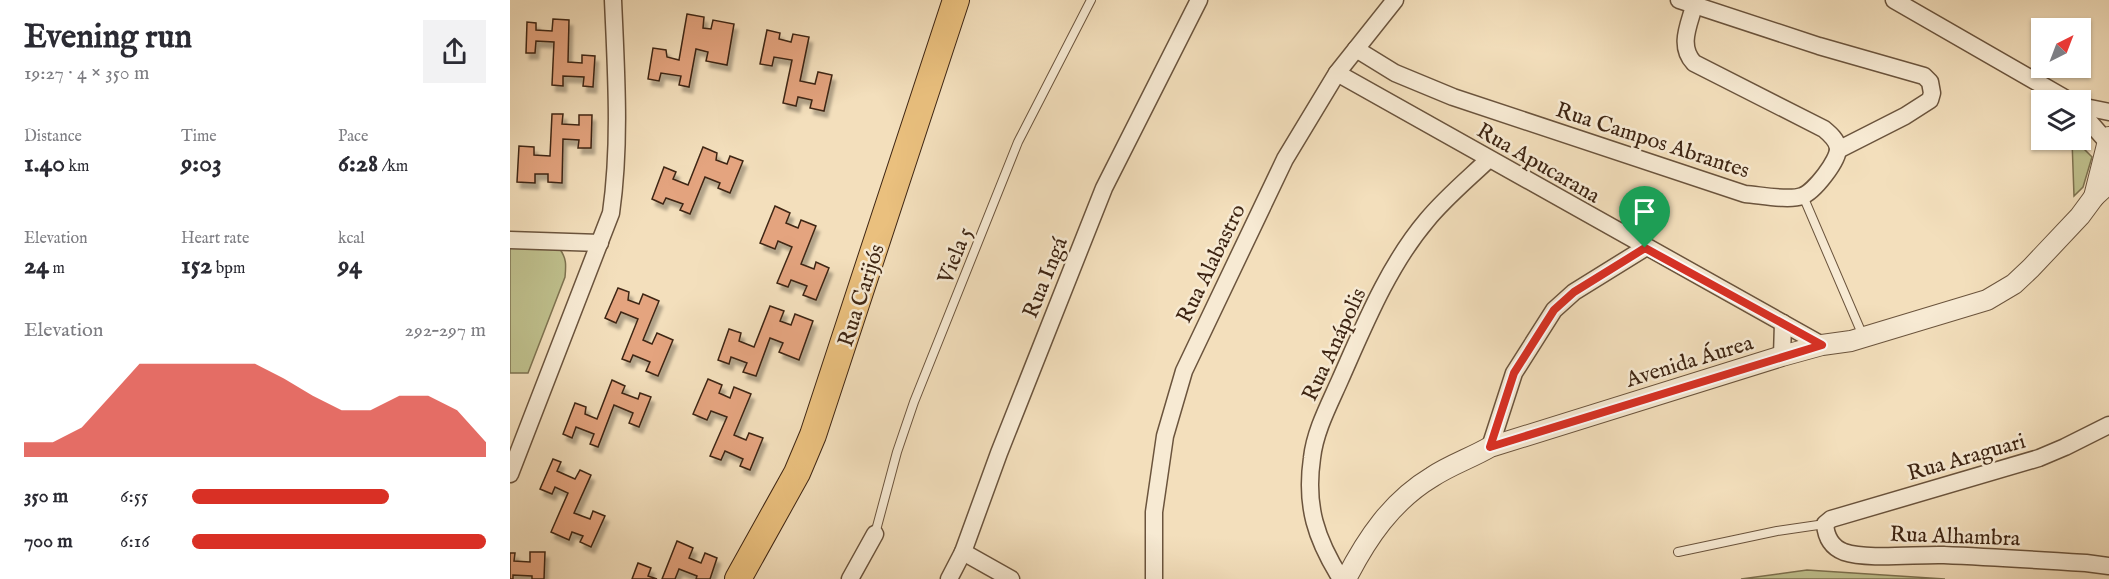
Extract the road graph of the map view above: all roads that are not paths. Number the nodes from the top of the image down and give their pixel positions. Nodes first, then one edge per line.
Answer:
1 (614, 0) edge
2 (956, 0) edge
3 (1090, 0) edge
4 (1199, 0) edge
5 (1395, 0) edge
6 (1894, 0) edge
7 (1687, 3) edge
8 (1356, 50) junction
9 (1337, 73) junction
10 (2051, 90) edge
11 (2091, 108) edge
12 (2109, 112) edge
13 (2091, 123) edge
14 (2109, 142) edge
15 (1838, 150) junction
16 (1489, 159) junction
17 (2109, 183) edge
18 (1803, 196) junction
19 (2094, 197) junction
20 (510, 240) edge
21 (600, 243) junction
22 (1645, 248) junction
23 (1783, 323) junction
24 (1863, 337) junction
25 (1822, 345) junction
26 (1782, 356) junction
27 (2109, 425) edge
28 (1490, 447) junction
29 (510, 474) edge
30 (1828, 521) junction
31 (875, 534) joint
32 (963, 552) junction
33 (1678, 552) dead end
34 (2109, 566) edge
35 (738, 579) edge
36 (850, 579) edge
37 (949, 579) edge
38 (1011, 579) edge
39 (1154, 579) edge
40 (1341, 579) edge
41 (1346, 579) edge

1 - 21 street
2 - 35 main road, Rua Carijós
3 - 31 lane, Viela 5
4 - 32 street, Rua Ingá
5 - 8 street, Rua Alabastro
6 - 10 street
7 - 15 street
7 - 15 street
8 - 9 street, Rua Alabastro
8 - 18 street, Rua Campos Abrantes
9 - 16 street, Rua Apucarana
9 - 39 street, Rua Alabastro
11 - 12 street
13 - 14 street
14 - 19 street, Avenida Áurea
15 - 18 street
16 - 22 street, Rua Apucarana
16 - 40 street, Rua Anápolis
17 - 19 street, Avenida Áurea
18 - 24 lane
19 - 24 street, Avenida Áurea
20 - 21 street
21 - 29 street
22 - 23 street, Rua Apucarana
22 - 28 street
23 - 25 street, Rua Apucarana
23 - 26 street
24 - 25 street, Avenida Áurea
25 - 26 street, Avenida Áurea
26 - 28 street, Avenida Áurea
27 - 30 street, Rua Araguari
28 - 41 street, Avenida Áurea
30 - 33 lane
30 - 34 street, Rua Alhambra
31 - 36 street
32 - 37 street, Rua Ingá
32 - 38 street

